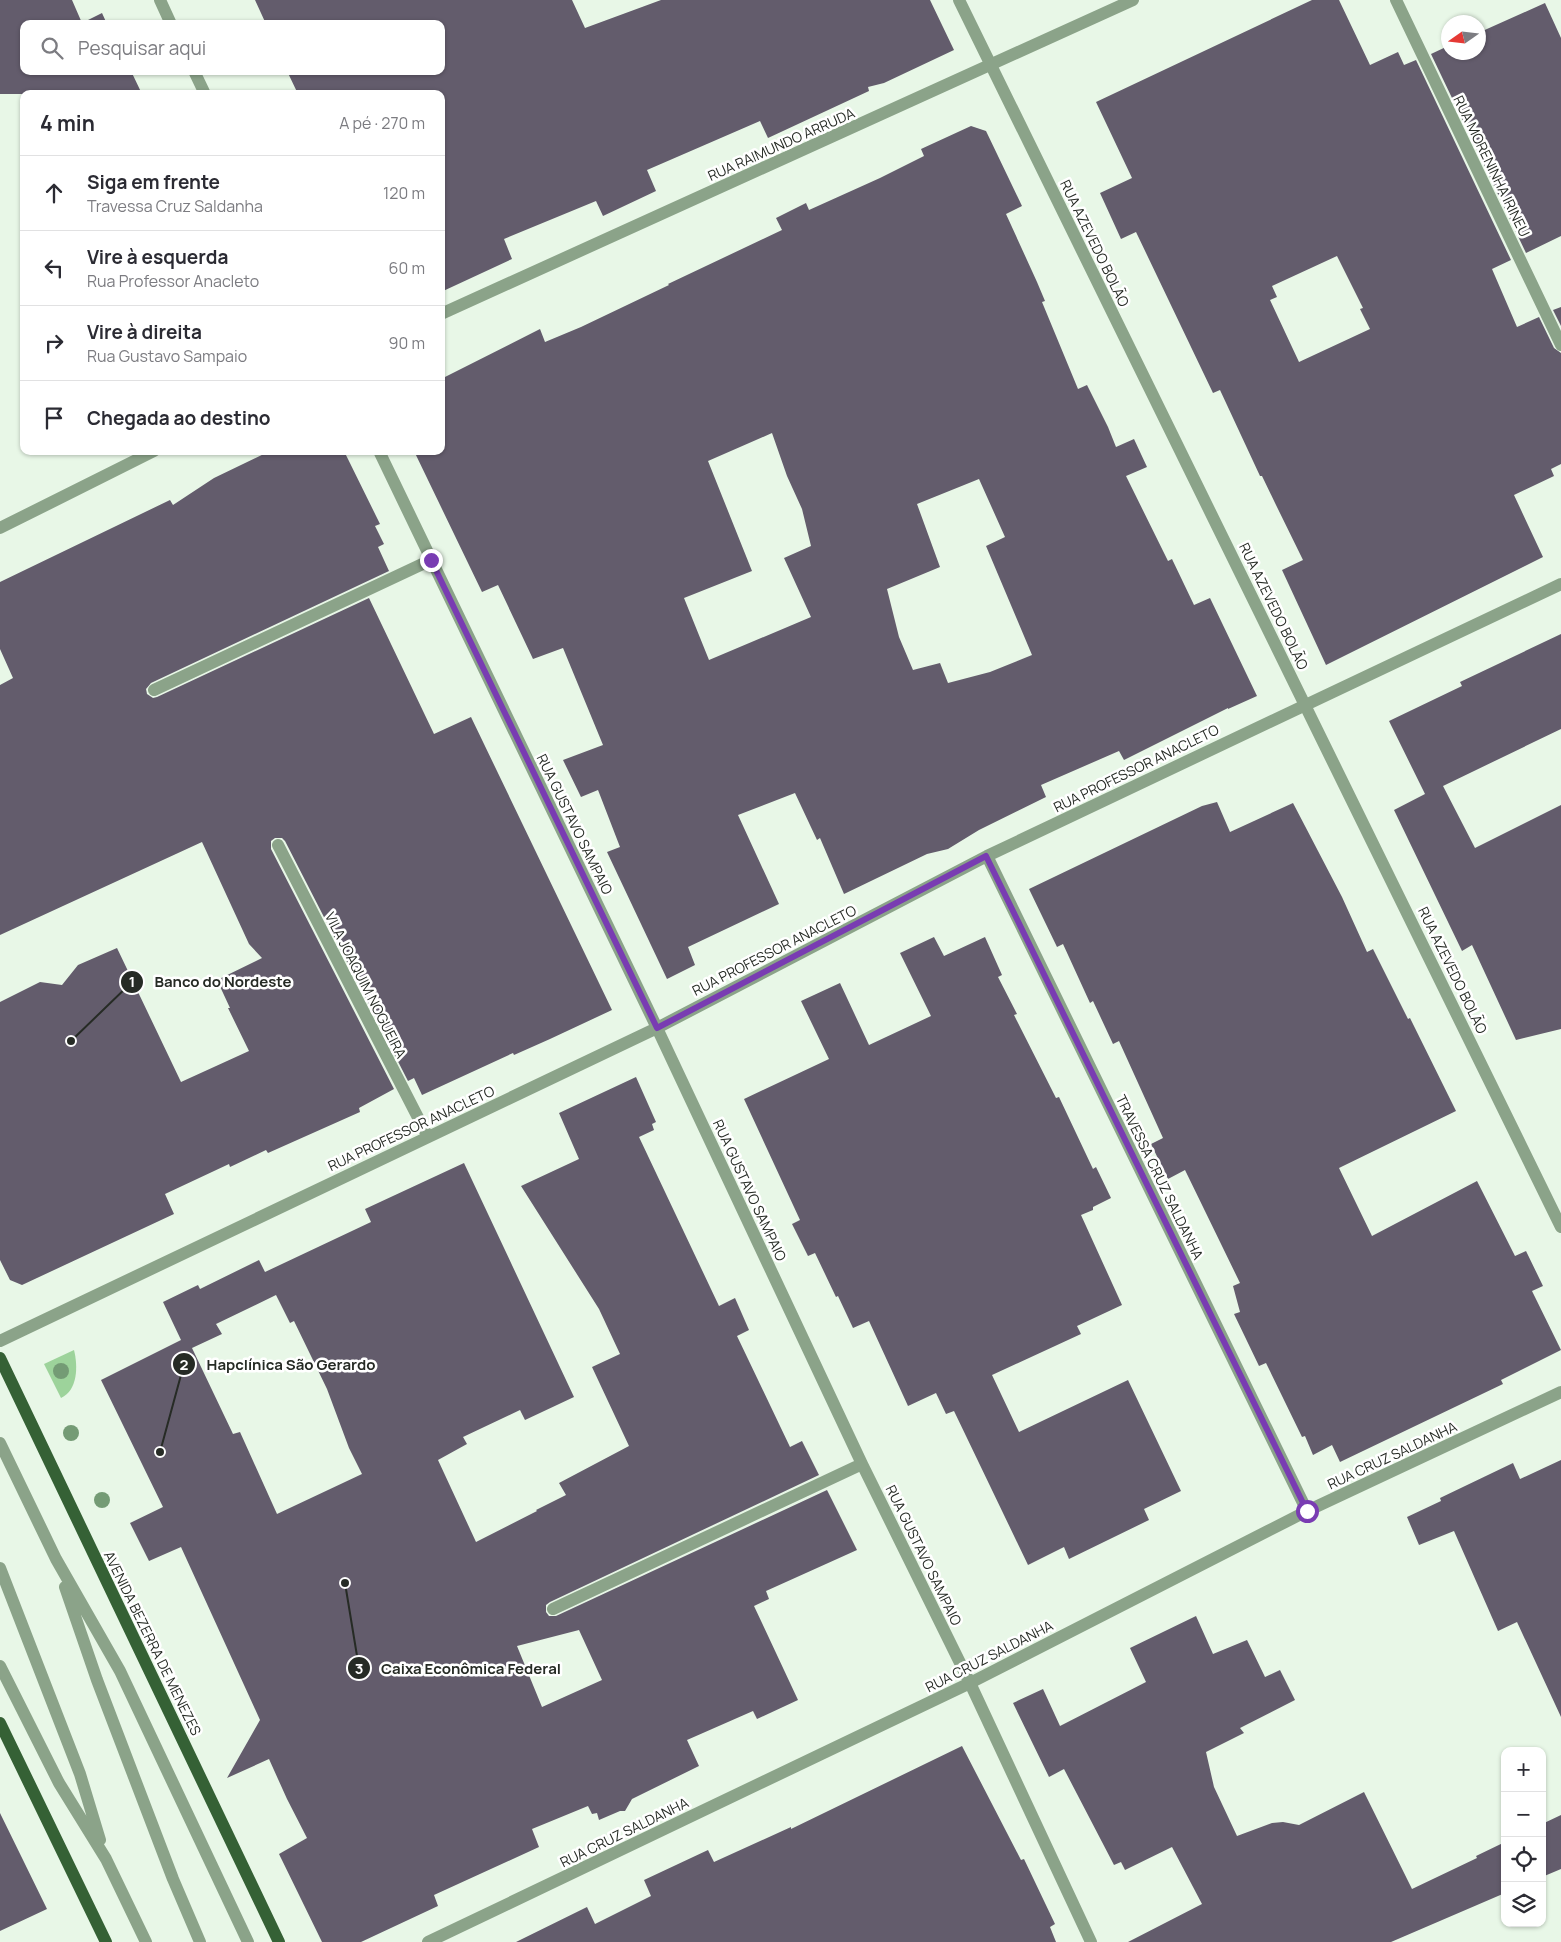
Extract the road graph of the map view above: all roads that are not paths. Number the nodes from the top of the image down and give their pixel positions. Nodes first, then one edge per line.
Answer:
1 (160, 0) edge
2 (959, 0) edge
3 (1132, 0) edge
4 (1396, 0) edge
5 (169, 20) edge
6 (990, 65) junction
7 (196, 75) edge
8 (203, 90) edge
9 (445, 312) edge
10 (1561, 345) edge
11 (146, 455) edge
12 (381, 455) edge
13 (0, 528) edge
14 (431, 560) junction
15 (1561, 584) edge
16 (154, 690) dead end
17 (1306, 704) junction
18 (278, 846) dead end
19 (986, 856) junction
20 (657, 1028) junction
21 (428, 1137) junction
22 (1561, 1227) edge
23 (0, 1340) edge
24 (0, 1358) edge
25 (1561, 1392) edge
26 (0, 1443) edge
27 (862, 1464) junction
28 (1307, 1511) junction
29 (56, 1559) junction
30 (0, 1568) edge
31 (553, 1609) dead end
32 (0, 1666) edge
33 (970, 1683) junction
34 (0, 1723) edge
35 (106, 1860) junction
36 (106, 1942) edge
37 (146, 1942) edge
38 (200, 1942) edge
39 (248, 1942) edge
40 (279, 1942) edge
41 (428, 1942) edge
42 (1091, 1942) edge

1 - 5 street
2 - 6 street, RUA AZEVEDO BOLÃO
3 - 6 street, RUA RAIMUNDO ARRUDA
4 - 10 street, RUA MORENINHA IRINEU
6 - 9 street, RUA RAIMUNDO ARRUDA
6 - 17 street, RUA AZEVEDO BOLÃO
7 - 8 street
11 - 13 street
12 - 14 street, RUA GUSTAVO SAMPAIO
14 - 16 street
14 - 20 street, RUA GUSTAVO SAMPAIO
15 - 17 street, RUA PROFESSOR ANACLETO
17 - 19 street, RUA PROFESSOR ANACLETO
17 - 22 street, RUA AZEVEDO BOLÃO
18 - 21 street, VILA JOAQUIM NOGUEIRA
19 - 20 street, RUA PROFESSOR ANACLETO
19 - 28 street, TRAVESSA CRUZ SALDANHA
20 - 21 street, RUA PROFESSOR ANACLETO
20 - 27 street, RUA GUSTAVO SAMPAIO
21 - 23 street, RUA PROFESSOR ANACLETO
24 - 40 main road, AVENIDA BEZERRA DE MENEZES
25 - 28 street, RUA CRUZ SALDANHA
26 - 29 street
27 - 31 street
27 - 33 street, RUA GUSTAVO SAMPAIO
28 - 33 street, RUA CRUZ SALDANHA
29 - 38 street
29 - 39 street
30 - 35 street
32 - 35 street
33 - 41 street, RUA CRUZ SALDANHA
33 - 42 street, RUA GUSTAVO SAMPAIO
34 - 36 main road
35 - 37 street

